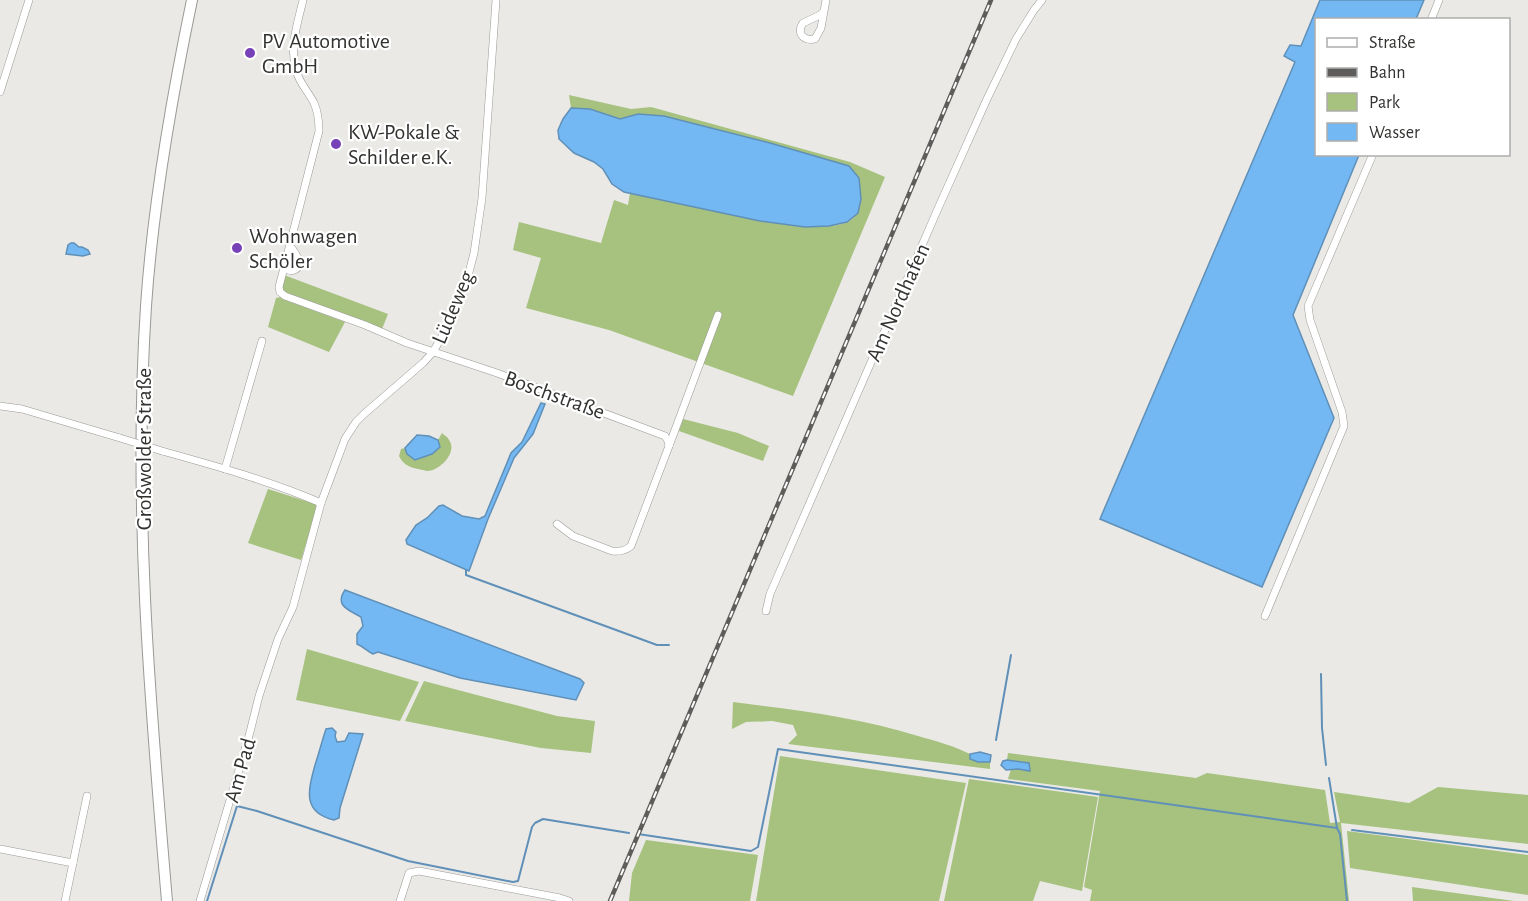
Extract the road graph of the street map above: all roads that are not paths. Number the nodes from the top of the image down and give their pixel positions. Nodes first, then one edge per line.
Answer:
1 (29, 0) edge
2 (192, 0) edge
3 (303, 0) edge
4 (496, 0) edge
5 (826, 0) edge
6 (1042, 0) edge
7 (1439, 0) edge
8 (824, 11) dead end
9 (1432, 18) edge
10 (0, 92) edge
11 (1372, 156) edge
12 (290, 246) junction
13 (284, 267) junction
14 (718, 315) dead end
15 (262, 341) dead end
16 (433, 352) junction
17 (0, 406) edge
18 (669, 446) junction
19 (225, 469) junction
20 (321, 503) junction
21 (557, 524) dead end
22 (766, 611) dead end
23 (1265, 616) dead end
24 (278, 639) joint
25 (87, 796) dead end
26 (0, 849) edge
27 (73, 863) junction
28 (65, 901) edge
29 (167, 901) edge
30 (200, 901) edge
31 (400, 901) edge
32 (569, 901) edge

1 - 10 street
2 - 29 main road, Großwolder Straße
3 - 12 street, Boschstraße
4 - 16 street, Lüdeweg
5 - 8 street
6 - 22 street, Am Nordhafen
7 - 9 street
11 - 23 street
12 - 13 street, Boschstraße
12 - 13 street
13 - 16 street, Boschstraße
14 - 18 street
15 - 19 street
16 - 18 street, Boschstraße
16 - 20 street, Lüdeweg
17 - 19 street, bridge
18 - 21 street
19 - 20 street
20 - 24 street, Lüdeweg
24 - 30 street, Am Pad
25 - 27 street
26 - 27 street
27 - 28 street
31 - 32 street

